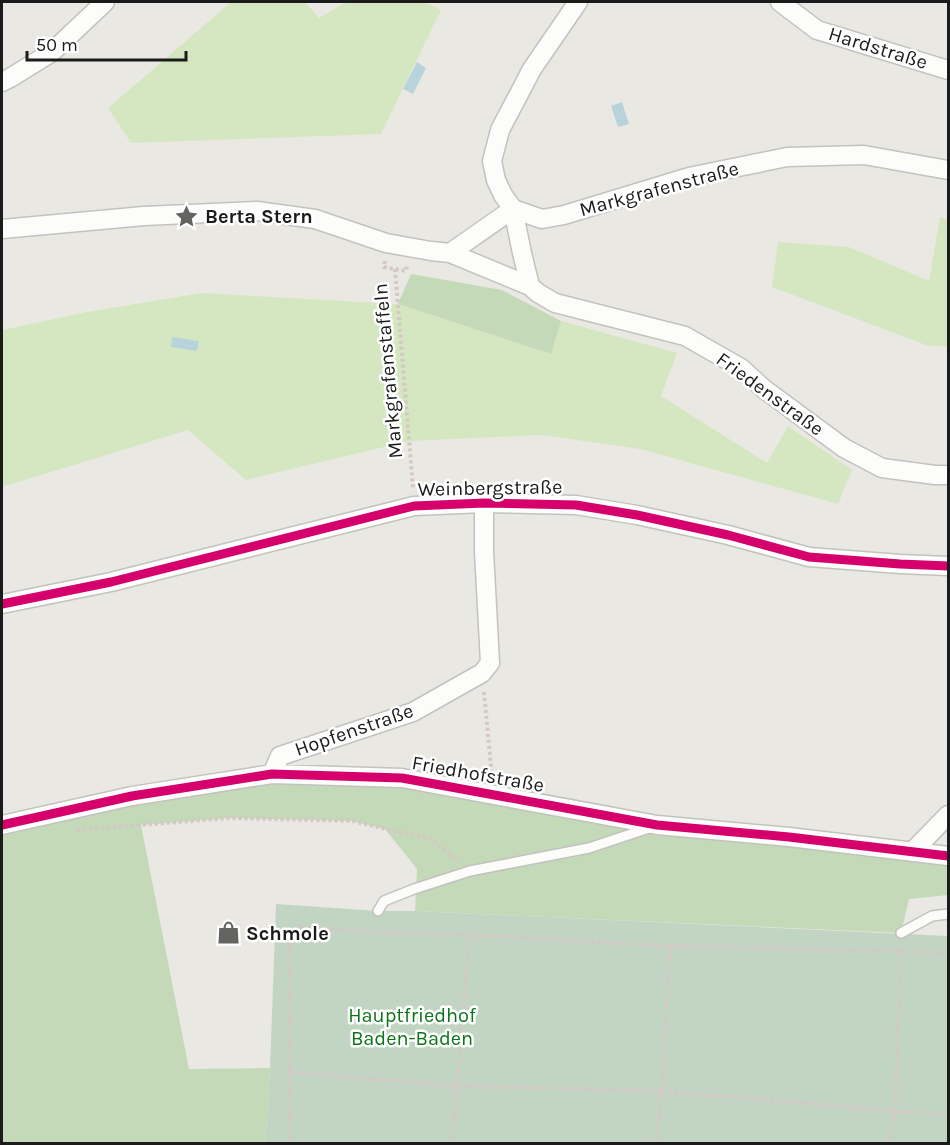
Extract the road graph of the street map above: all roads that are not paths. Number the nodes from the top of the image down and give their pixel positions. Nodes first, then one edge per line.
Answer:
1 (105, 2) edge
2 (578, 2) edge
3 (780, 2) edge
4 (948, 70) edge
5 (2, 82) edge
6 (948, 170) edge
7 (513, 209) junction
8 (2, 229) edge
9 (450, 253) junction
10 (530, 286) junction
11 (948, 475) edge
12 (484, 502) junction
13 (948, 566) edge
14 (2, 604) edge
15 (272, 774) junction
16 (948, 815) edge
17 (2, 825) edge
18 (657, 825) junction
19 (912, 852) junction
20 (948, 856) edge
21 (378, 911) dead end
22 (948, 914) edge
23 (901, 933) road end

1 - 5 street
2 - 7 street
3 - 4 street, Hardstraße
6 - 7 street, Markgrafenstraße
7 - 9 street
7 - 10 street
8 - 9 street, Friedenstraße
9 - 10 street, Friedenstraße
10 - 11 street, Friedenstraße
12 - 13 street, Weinbergstraße
12 - 14 street, Weinbergstraße
12 - 15 street, Hopfenstraße
15 - 17 street, Friedhofstraße
15 - 18 street, Friedhofstraße
16 - 19 street
18 - 19 street, Friedhofstraße
18 - 21 lane, Friedhofstraße
19 - 20 street, Friedhofstraße
22 - 23 lane

